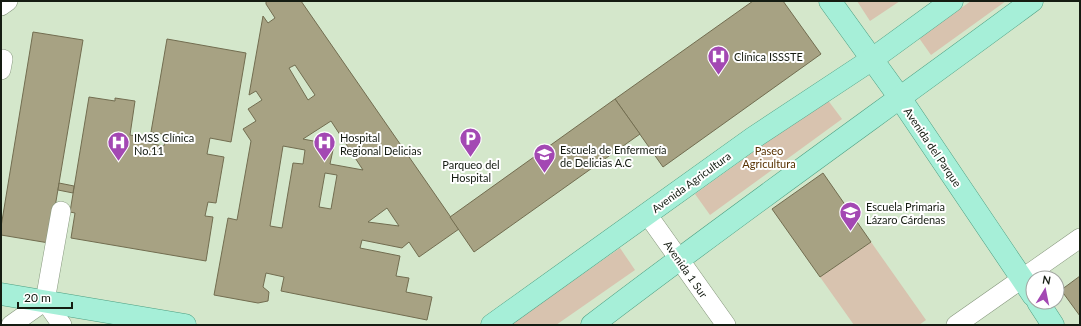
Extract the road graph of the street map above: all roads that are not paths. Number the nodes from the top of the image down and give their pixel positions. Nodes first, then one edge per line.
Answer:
1 (8, 1) edge
2 (830, 1) edge
3 (952, 1) edge
4 (1032, 1) edge
5 (1, 6) edge
6 (871, 60) junction
7 (900, 98) junction
8 (61, 211) dead end
9 (647, 214) junction
10 (1080, 238) edge
11 (679, 259) junction
12 (1046, 270) edge
13 (1025, 283) edge
14 (1025, 289) edge
15 (1, 294) edge
16 (45, 301) junction
17 (1043, 310) edge
18 (11, 325) edge
19 (62, 325) edge
20 (185, 325) edge
21 (492, 325) edge
22 (592, 325) edge
23 (726, 325) edge
24 (956, 325) edge
25 (1053, 325) edge

1 - 5 street
2 - 6 main road, Avenida del Parque
3 - 6 main road, Avenida Agricultura
4 - 7 main road
6 - 7 main road, Avenida del Parque
6 - 9 main road, Avenida Agricultura
7 - 11 main road
7 - 13 main road, Avenida del Parque
8 - 16 street
9 - 11 street, Avenida 1 Sur
9 - 21 main road, Avenida Agricultura
10 - 12 street
11 - 22 main road
11 - 23 street, Avenida 1 Sur
14 - 24 street
15 - 16 main road
16 - 18 street
16 - 19 street
16 - 20 main road
17 - 25 main road

